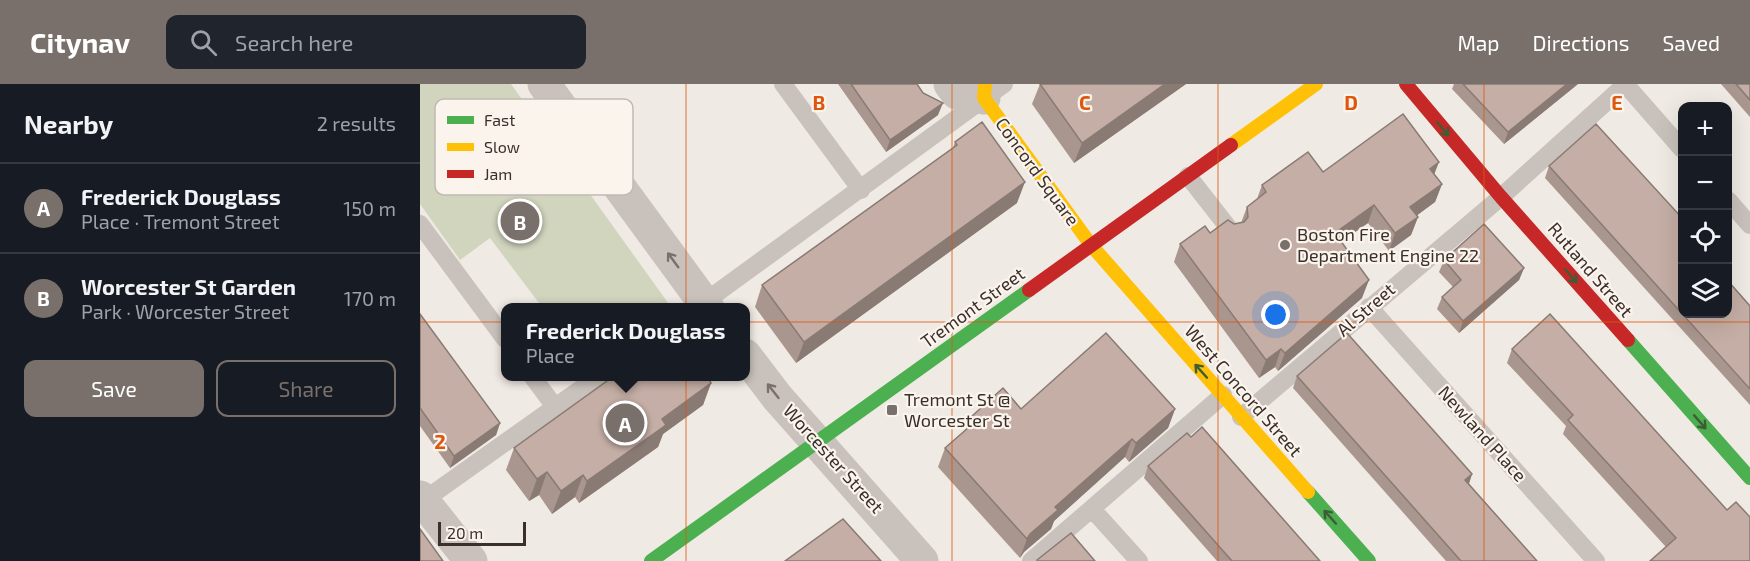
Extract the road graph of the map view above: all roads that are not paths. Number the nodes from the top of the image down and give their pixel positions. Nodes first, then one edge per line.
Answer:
1 (544, 84) edge
2 (783, 84) edge
3 (950, 84) edge
4 (1316, 84) edge
5 (1406, 84) edge
6 (1626, 84) edge
7 (991, 89) edge
8 (555, 99) edge
9 (1678, 143) edge
10 (1188, 176) junction
11 (861, 190) junction
12 (624, 195) edge
13 (1501, 196) junction
14 (1732, 205) edge
15 (420, 224) edge
16 (1750, 225) edge
17 (1231, 231) edge
18 (1091, 245) junction
19 (701, 303) edge
20 (707, 303) edge
21 (1369, 307) junction
22 (501, 334) edge
23 (750, 362) edge
24 (536, 381) edge
25 (592, 381) edge
26 (1223, 395) junction
27 (555, 408) junction
28 (1241, 417) junction
29 (818, 443) junction
30 (1750, 478) edge
31 (421, 500) edge
32 (1092, 509) junction
33 (471, 561) edge
34 (651, 561) edge
35 (922, 561) edge
36 (1031, 561) edge
37 (1138, 561) edge
38 (1369, 561) edge
39 (1596, 561) edge

8 -> 1 street
2 - 11 lane
3 - 7 street
4 - 10 street, Tremont Street
5 -> 13 street, Rutland Street
6 - 9 lane
6 - 13 lane, Al Street
7 - 11 lane
7 - 18 street, Concord Square
10 - 17 lane
10 - 18 street, Tremont Street
11 - 20 lane
19 -> 12 street
13 - 21 lane, Al Street
13 -> 30 street, Rutland Street
14 - 16 lane
15 - 22 lane
26 -> 18 street, West Concord Street
18 - 29 street, Tremont Street
21 - 28 lane, Al Street
21 - 39 lane, Newland Place
29 -> 23 street, Worcester Street
24 - 27 lane
25 - 27 lane
26 - 28 street, West Concord Street
26 - 32 lane
27 - 31 lane
38 -> 28 street, West Concord Street
29 - 34 street, Tremont Street
29 - 35 street, Worcester Street
31 - 33 street
32 - 36 lane
32 - 37 lane

